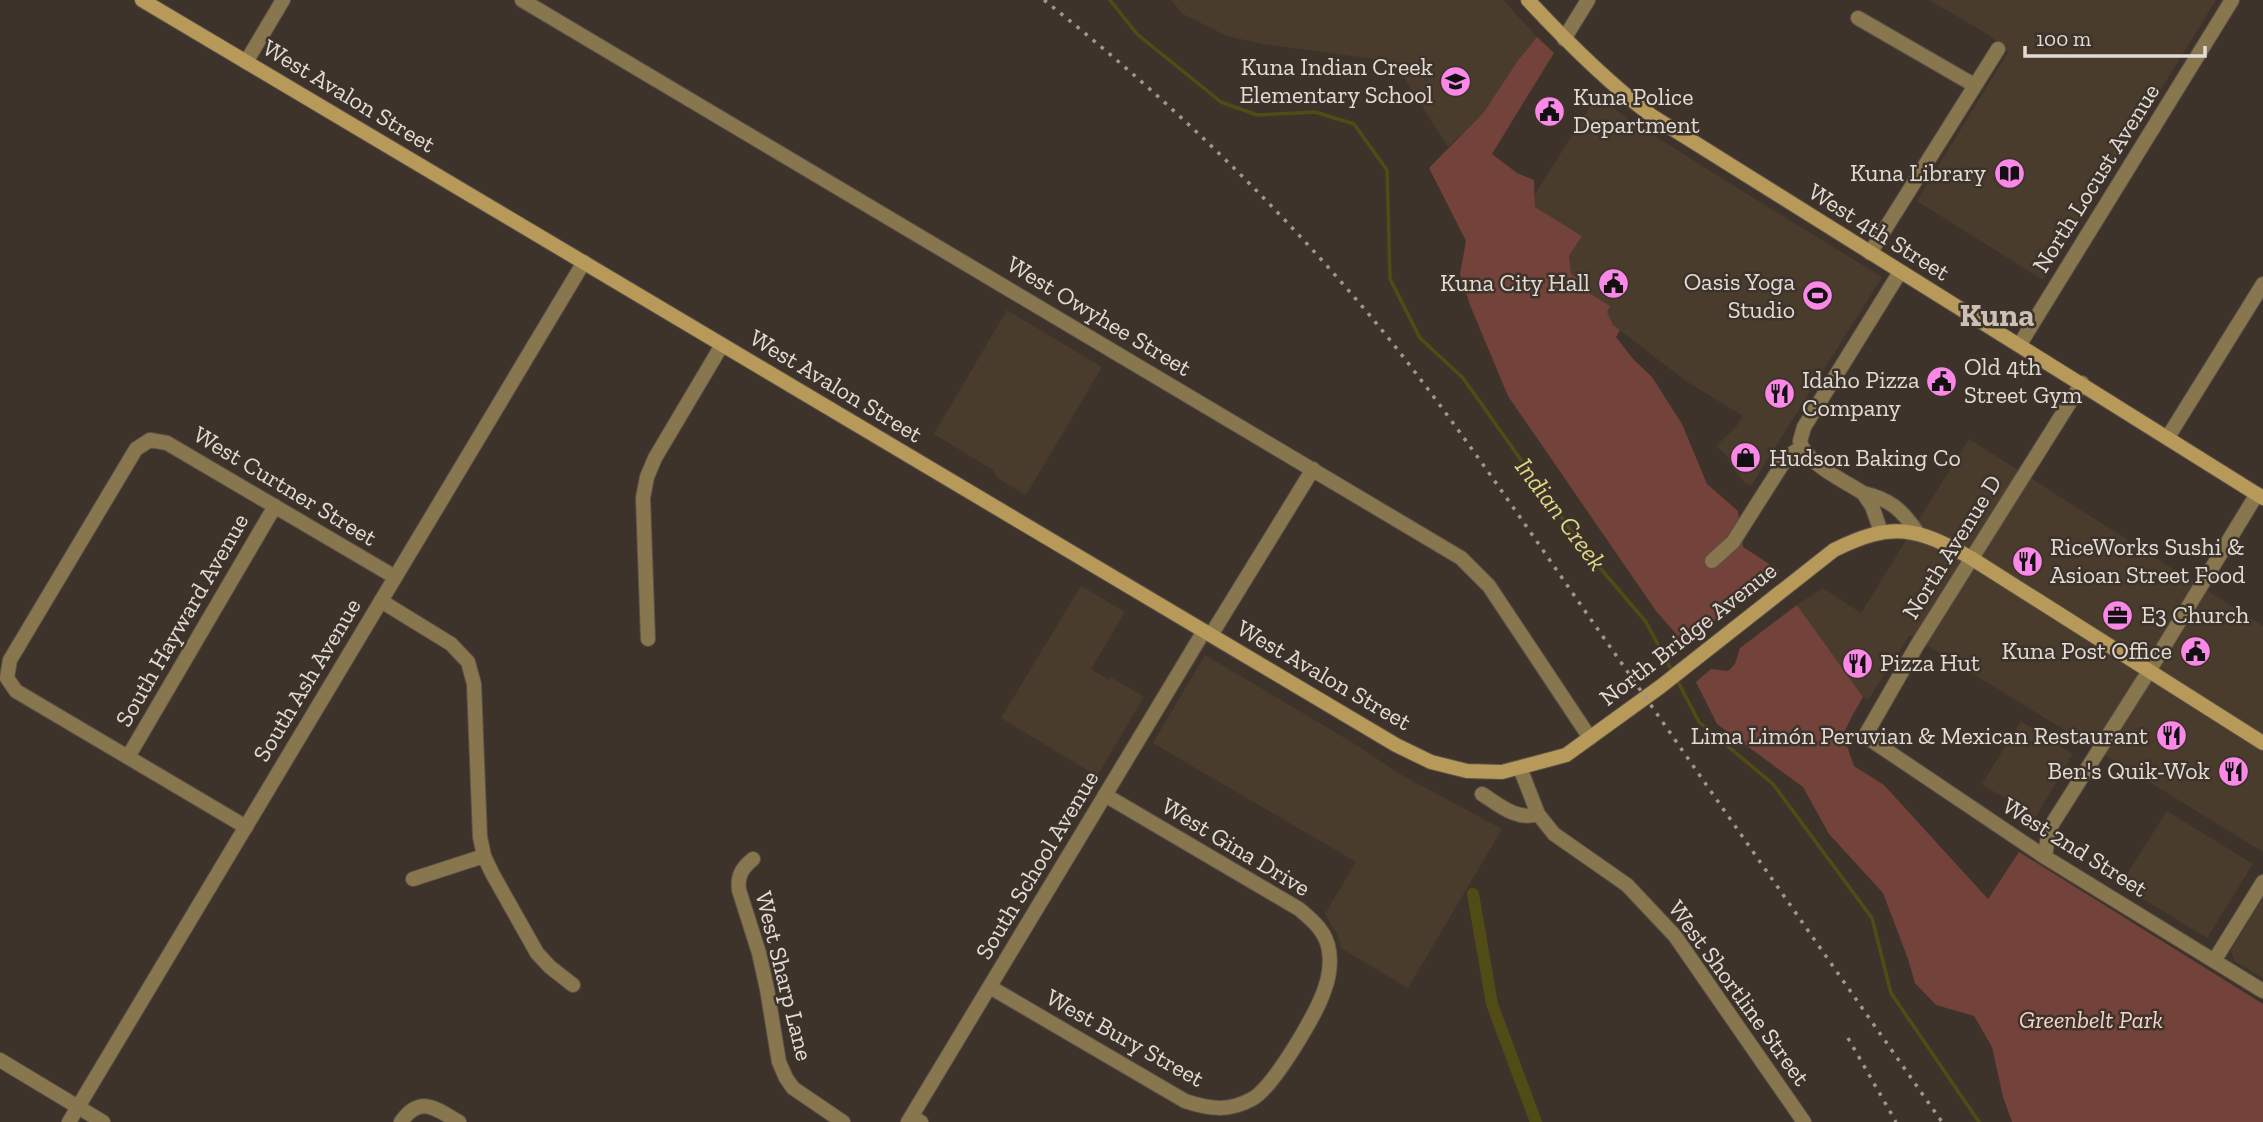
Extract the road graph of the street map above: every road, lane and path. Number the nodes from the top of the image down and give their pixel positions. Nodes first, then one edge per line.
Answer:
1 (142, 0) edge
2 (282, 0) edge
3 (522, 0) edge
4 (1528, 0) edge
5 (1588, 0) edge
6 (2232, 0) edge
7 (1858, 18) dead end
8 (1564, 39) junction
9 (1998, 49) dead end
10 (246, 62) junction
11 (1974, 85) junction
12 (1870, 253) junction
13 (584, 262) junction
14 (1900, 272) junction
15 (2263, 284) edge
16 (2020, 344) junction
17 (722, 345) junction
18 (2082, 383) junction
19 (2168, 437) junction
20 (1802, 447) junction
21 (1313, 469) junction
22 (1863, 493) junction
23 (2260, 496) edge
24 (275, 506) junction
25 (1881, 532) junction
26 (1917, 532) junction
27 (1971, 558) junction
28 (1712, 561) dead end
29 (395, 577) junction
30 (381, 601) junction
31 (1208, 633) junction
32 (648, 639) dead end
33 (2149, 671) junction
34 (1865, 736) joint
35 (1590, 738) junction
36 (2263, 743) edge
37 (128, 757) junction
38 (1520, 768) junction
39 (1482, 794) dead end
40 (1105, 795) junction
41 (1538, 814) junction
42 (246, 827) junction
43 (484, 856) junction
44 (2045, 857) junction
45 (753, 859) dead end
46 (413, 879) dead end
47 (2263, 882) edge
48 (2214, 961) junction
49 (573, 985) dead end
50 (990, 987) junction
51 (2263, 991) edge
52 (0, 1060) edge
53 (1242, 1104) joint
54 (78, 1107) junction
55 (914, 1120) edge
56 (69, 1122) edge
57 (103, 1122) edge
58 (401, 1122) edge
59 (459, 1122) edge
60 (843, 1122) edge
61 (1804, 1122) edge

1 - 10 main road, West Avalon Street
2 - 10 street
3 - 21 street, West Owyhee Street
4 - 8 main road, West 4th Street
5 - 8 street
6 - 16 street, North Locust Avenue
7 - 11 street
8 - 12 main road, West 4th Street
9 - 11 street
10 - 13 main road, West Avalon Street
11 - 12 street
12 - 14 main road, West 4th Street
13 - 17 main road, West Avalon Street
13 - 29 street, South Ash Avenue
14 - 16 main road, West 4th Street
14 - 20 street
15 - 19 street
16 - 18 main road, West 4th Street
17 - 31 main road, West Avalon Street
17 - 32 street
18 - 19 main road, West 4th Street
18 - 27 street, North Avenue D
19 - 23 main road, West 4th Street
20 - 22 street
20 - 28 street
21 - 31 street, South School Avenue
21 - 35 street, West Owyhee Street
22 - 25 street
22 - 26 street
23 - 33 street
24 - 29 street, West Curtner Street
24 - 37 street, South Hayward Avenue
24 - 37 street, West Curtner Street
25 - 26 main road, North Bridge Avenue
25 - 35 main road, North Bridge Avenue
26 - 27 main road
27 - 33 main road
27 - 34 street, North Avenue D
29 - 30 street, South Ash Avenue
30 - 42 street, South Ash Avenue
30 - 43 street
31 - 38 main road, West Avalon Street
31 - 40 street, South School Avenue
33 - 36 main road
33 - 44 street
34 - 44 street, West 2nd Street
35 - 38 main road, North Bridge Avenue
37 - 42 street
38 - 41 street, West Shortline Street
39 - 41 street
40 - 50 street, South School Avenue
40 - 53 street, West Gina Drive
41 - 61 street, West Shortline Street
42 - 54 street, South Ash Avenue
43 - 46 street
43 - 49 street
44 - 48 street, West 2nd Street
45 - 60 street, West Sharp Lane
47 - 48 street
48 - 51 street, West 2nd Street
50 - 53 street, West Bury Street
50 - 55 street, South School Avenue
52 - 54 street
54 - 56 street, South Ash Avenue
54 - 57 street
58 - 59 street

